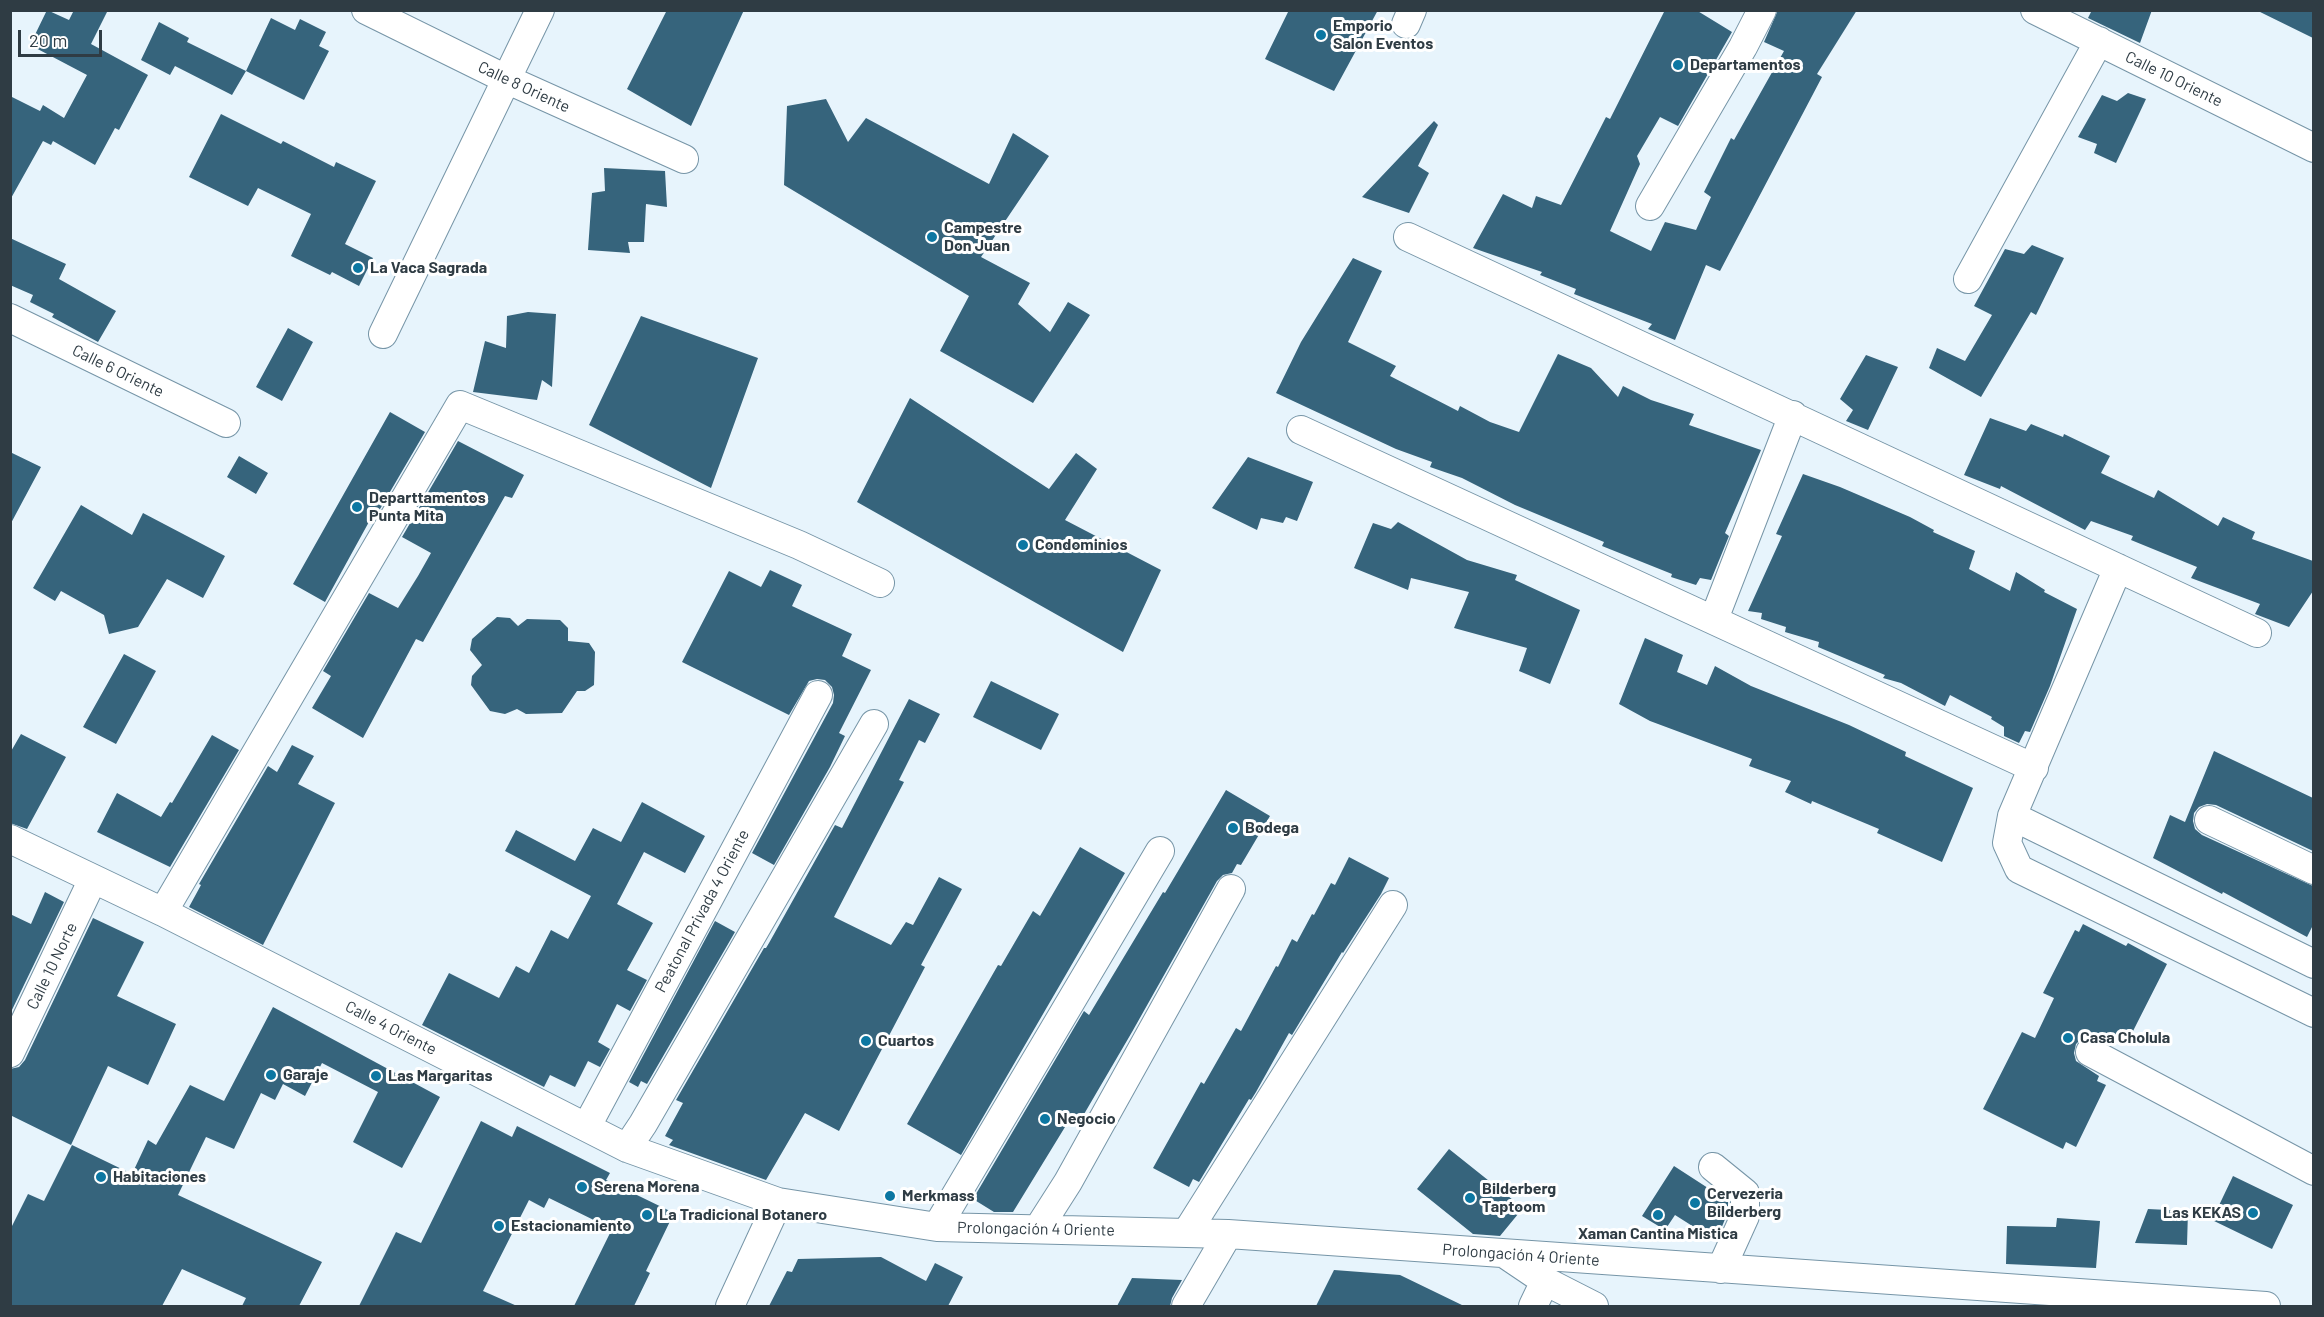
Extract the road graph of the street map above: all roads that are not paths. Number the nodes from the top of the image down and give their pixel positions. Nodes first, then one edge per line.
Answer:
1 (366, 10) edge
2 (540, 10) edge
3 (1762, 10) edge
4 (2035, 10) edge
5 (2099, 41) junction
6 (506, 79) junction
7 (2313, 148) edge
8 (684, 159) dead end
9 (1650, 206) dead end
10 (1408, 237) dead end
11 (1968, 279) dead end
12 (10, 318) edge
13 (384, 334) dead end
14 (1793, 415) junction
15 (226, 423) dead end
16 (1301, 430) dead end
17 (2118, 568) junction
18 (880, 583) dead end
19 (1714, 618) junction
20 (2257, 633) dead end
21 (818, 695) dead end
22 (874, 724) dead end
23 (2034, 768) junction
24 (2012, 816) junction
25 (2209, 820) dead end
26 (10, 839) edge
27 (1160, 851) dead end
28 (2313, 870) edge
29 (93, 879) junction
30 (1231, 889) dead end
31 (1393, 905) dead end
32 (163, 912) junction
33 (2313, 964) edge
34 (2313, 1013) edge
35 (2090, 1052) dead end
36 (10, 1053) edge
37 (587, 1126) junction
38 (627, 1148) junction
39 (1713, 1167) dead end
40 (2313, 1171) edge
41 (778, 1202) junction
42 (937, 1227) junction
43 (1038, 1229) junction
44 (1187, 1232) junction
45 (1228, 1234) junction
46 (1506, 1255) junction
47 (1721, 1269) junction
48 (1545, 1281) junction
49 (730, 1306) edge
50 (1186, 1306) edge
51 (1533, 1306) edge
52 (1594, 1306) edge
53 (2266, 1306) edge

1 - 6 street, Calle 8 Oriente
2 - 6 street
3 - 9 street
4 - 5 street, Calle 10 Oriente
5 - 7 street, Calle 10 Oriente
5 - 11 street
6 - 8 street, Calle 8 Oriente
6 - 13 street
10 - 14 street
12 - 15 street, Calle 6 Oriente
14 - 17 street
14 - 19 street
16 - 19 street
17 - 20 street
17 - 23 street
18 - 32 street
19 - 23 street
21 - 37 street, Peatonal Privada 4 Oriente
22 - 38 street
23 - 24 street
24 - 33 street
24 - 34 street
25 - 28 street
26 - 29 street, Calle 4 Oriente
27 - 42 street
29 - 32 street, Calle 4 Oriente
29 - 36 street, Calle 10 Norte
30 - 43 street
31 - 44 street
32 - 37 street, Calle 4 Oriente
35 - 40 street
37 - 38 street, Calle 4 Oriente
38 - 41 street, Calle 4 Oriente
39 - 47 street
41 - 42 street, Prolongación 4 Oriente
41 - 49 street
42 - 43 street, Prolongación 4 Oriente
43 - 44 street, Prolongación 4 Oriente
44 - 45 street, Prolongación 4 Oriente
45 - 46 street, Prolongación 4 Oriente
45 - 50 street
46 - 47 street, Prolongación 4 Oriente
46 - 48 street
47 - 53 street, Prolongación 4 Oriente
48 - 51 street
48 - 52 street

